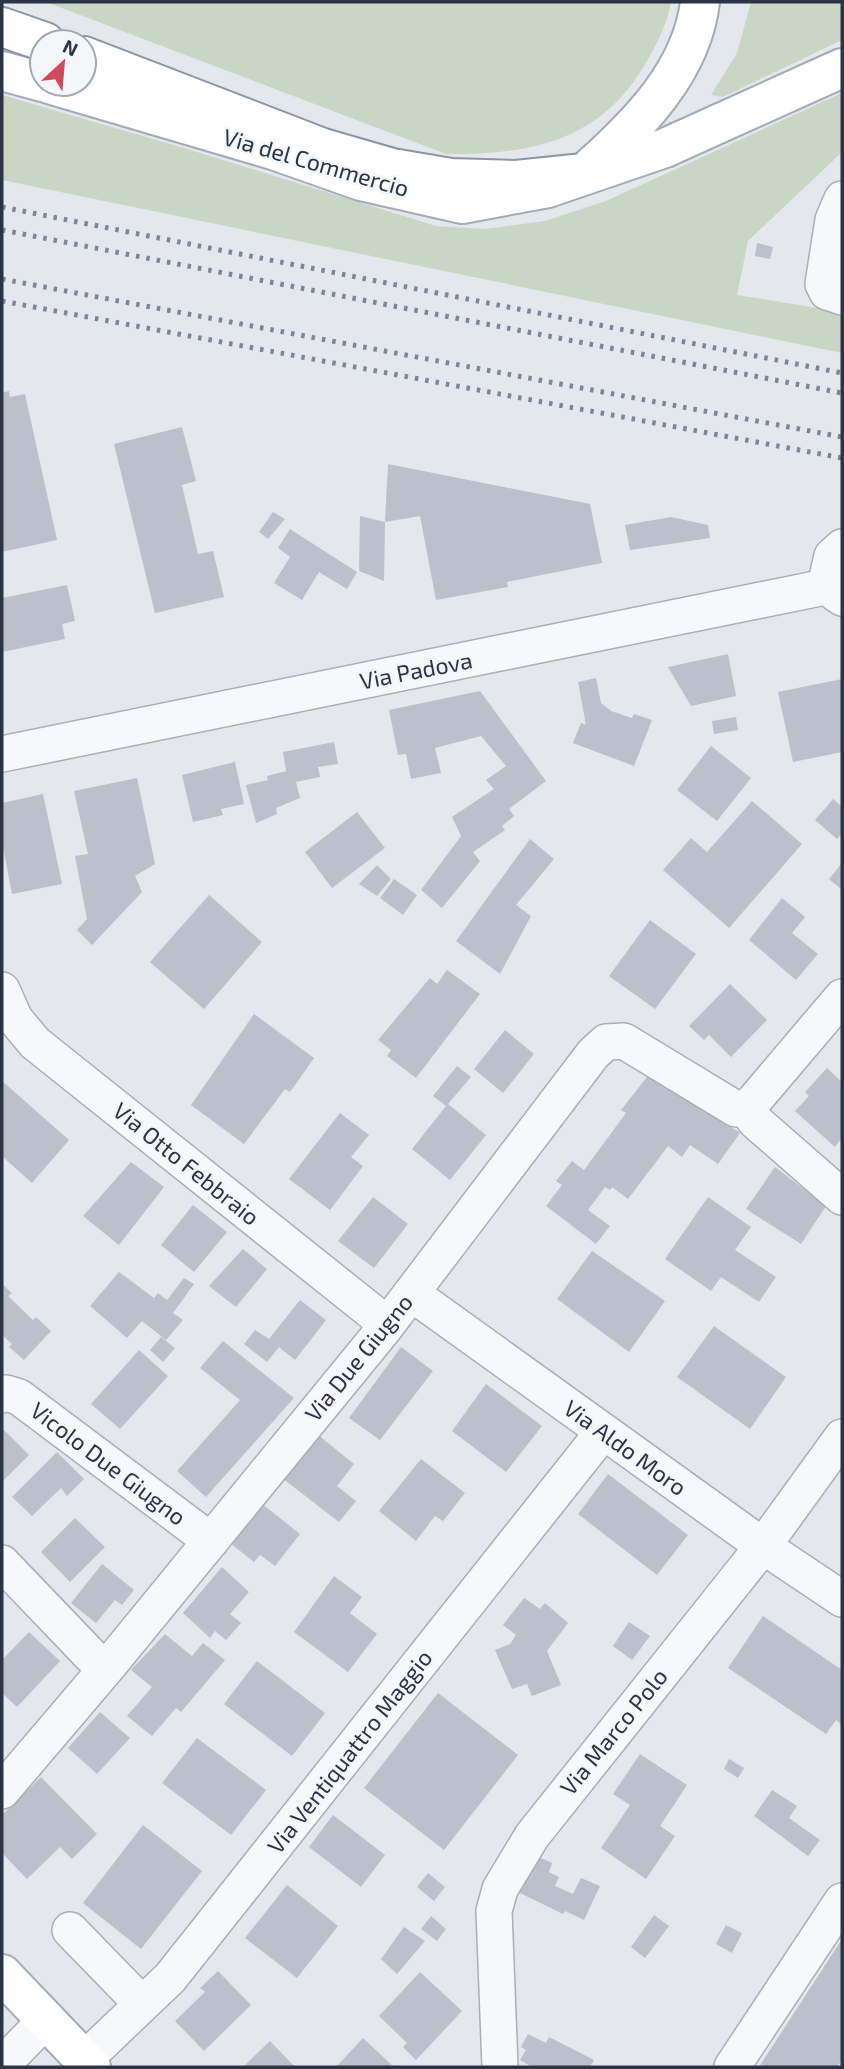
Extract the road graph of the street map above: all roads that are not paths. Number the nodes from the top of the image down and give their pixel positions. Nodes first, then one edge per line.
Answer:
1 (700, 2) edge
2 (2, 27) edge
3 (28, 36) edge
4 (98, 61) edge
5 (842, 68) edge
6 (2, 71) edge
7 (28, 78) edge
8 (97, 98) edge
9 (584, 173) junction
10 (842, 199) edge
11 (842, 296) edge
12 (842, 547) edge
13 (836, 592) edge
14 (2, 754) edge
15 (2, 990) edge
16 (842, 997) edge
17 (747, 1109) junction
18 (842, 1197) edge
19 (411, 1293) junction
20 (387, 1324) junction
21 (2, 1395) edge
22 (603, 1432) junction
23 (842, 1437) edge
24 (211, 1541) junction
25 (763, 1546) junction
26 (2, 1563) edge
27 (842, 1599) edge
28 (110, 1664) junction
29 (2, 1791) edge
30 (842, 1901) edge
31 (70, 1930) dead end
32 (2, 1974) edge
33 (142, 2004) junction
34 (46, 2020) junction
35 (88, 2064) edge
36 (2, 2065) edge
37 (500, 2067) edge
38 (732, 2067) edge

1 - 9 main road, Via del Commercio
2 - 3 main road
4 - 9 main road, Via del Commercio
5 - 9 main road, Via del Commercio
6 - 7 main road
8 - 9 main road, Via del Commercio
10 - 11 street
12 - 13 street
13 - 14 street, Via Padova
15 - 20 street, Via Otto Febbraio
16 - 17 street
17 - 18 street, Via Due Giugno
17 - 19 street, Via Due Giugno
19 - 20 street, Via Due Giugno
19 - 22 street, Via Aldo Moro
20 - 24 street, Via Due Giugno
21 - 24 street, Vicolo Due Giugno
22 - 25 street, Via Aldo Moro
22 - 33 street, Via Ventiquattro Maggio
23 - 25 street, Via Marco Polo
24 - 28 street, Via Due Giugno
25 - 27 street, Via Aldo Moro
25 - 37 street, Via Marco Polo
26 - 28 street
28 - 29 street, Via Due Giugno
30 - 38 street
31 - 33 street
32 - 34 main road
33 - 35 street, Via Ventiquattro Maggio
34 - 35 main road
34 - 36 street

